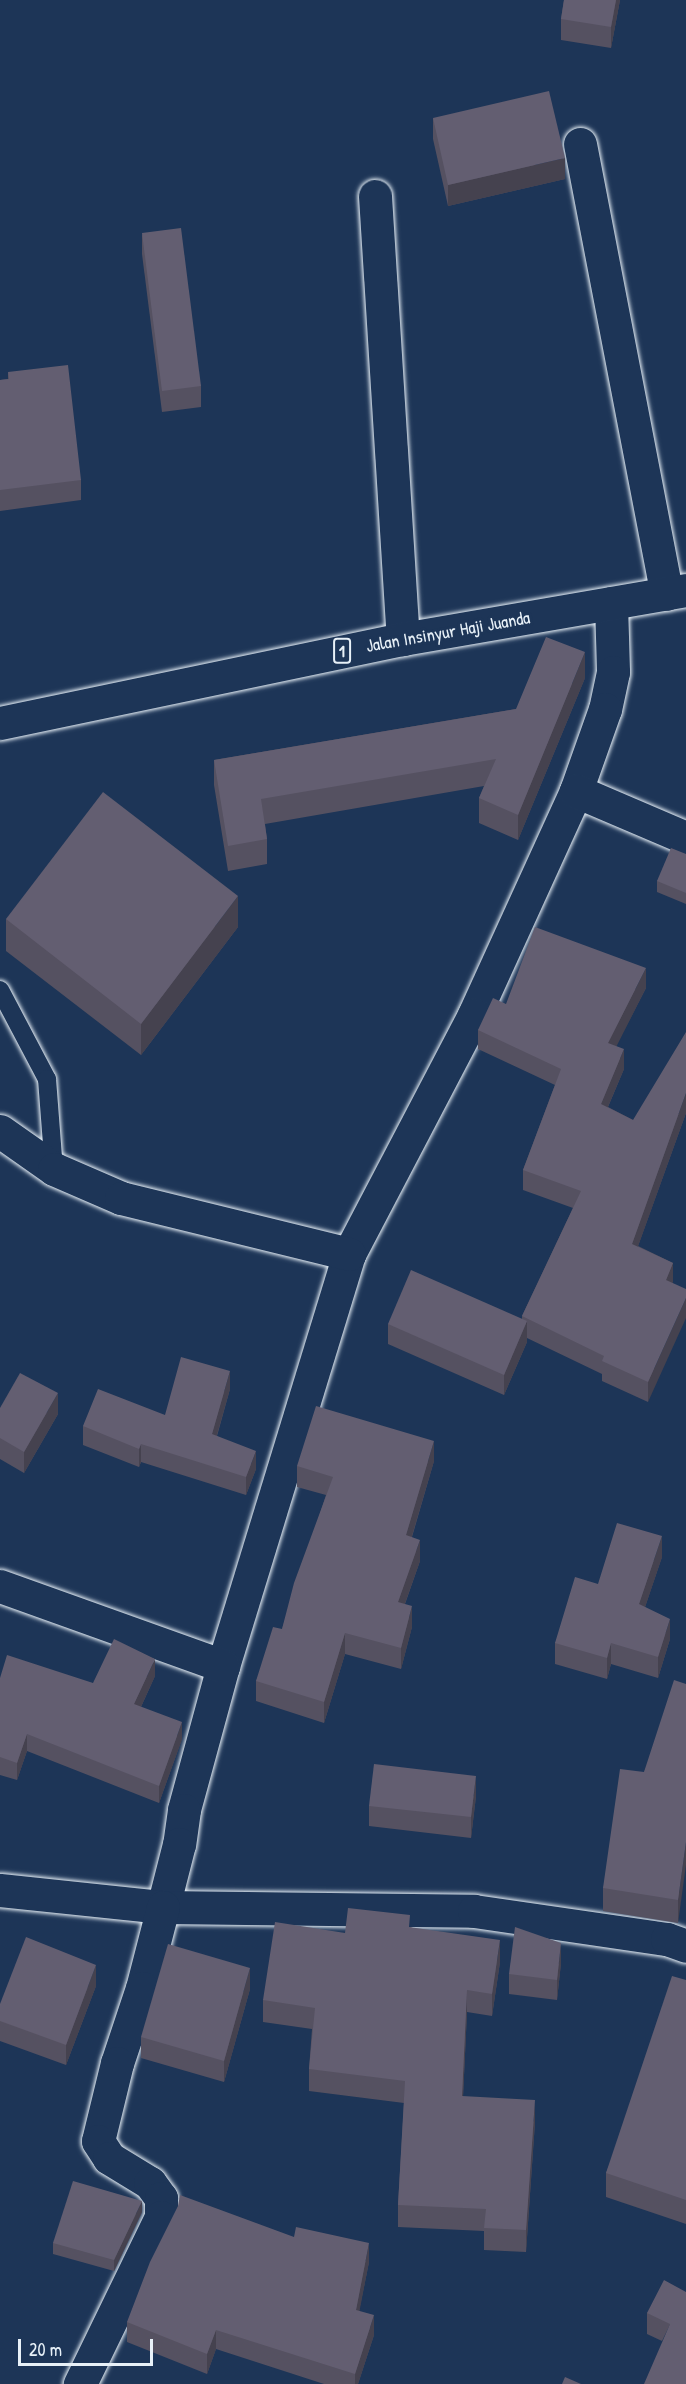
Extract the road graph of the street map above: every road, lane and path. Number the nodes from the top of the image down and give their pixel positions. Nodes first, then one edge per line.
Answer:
1 (580, 144) dead end
2 (375, 196) dead end
3 (676, 592) edge
4 (611, 603) junction
5 (403, 639) junction
6 (0, 723) edge
7 (576, 791) junction
8 (686, 838) edge
9 (0, 990) edge
10 (0, 1131) edge
11 (54, 1169) junction
12 (349, 1254) junction
13 (0, 1586) edge
14 (223, 1666) junction
15 (0, 1890) edge
16 (163, 1907) junction
17 (686, 1946) edge
18 (80, 2384) edge

1 - 3 main road
2 - 5 main road
3 - 4 main road, Jalan Insinyur Haji Juanda / 1
4 - 5 main road, Jalan Insinyur Haji Juanda / 1
4 - 7 main road
5 - 6 main road, Jalan Insinyur Haji Juanda / 1
7 - 8 main road
7 - 12 main road
9 - 11 lane
10 - 11 main road
11 - 12 main road
12 - 14 main road
13 - 14 main road
14 - 16 main road
15 - 16 main road
16 - 17 main road
16 - 18 main road

